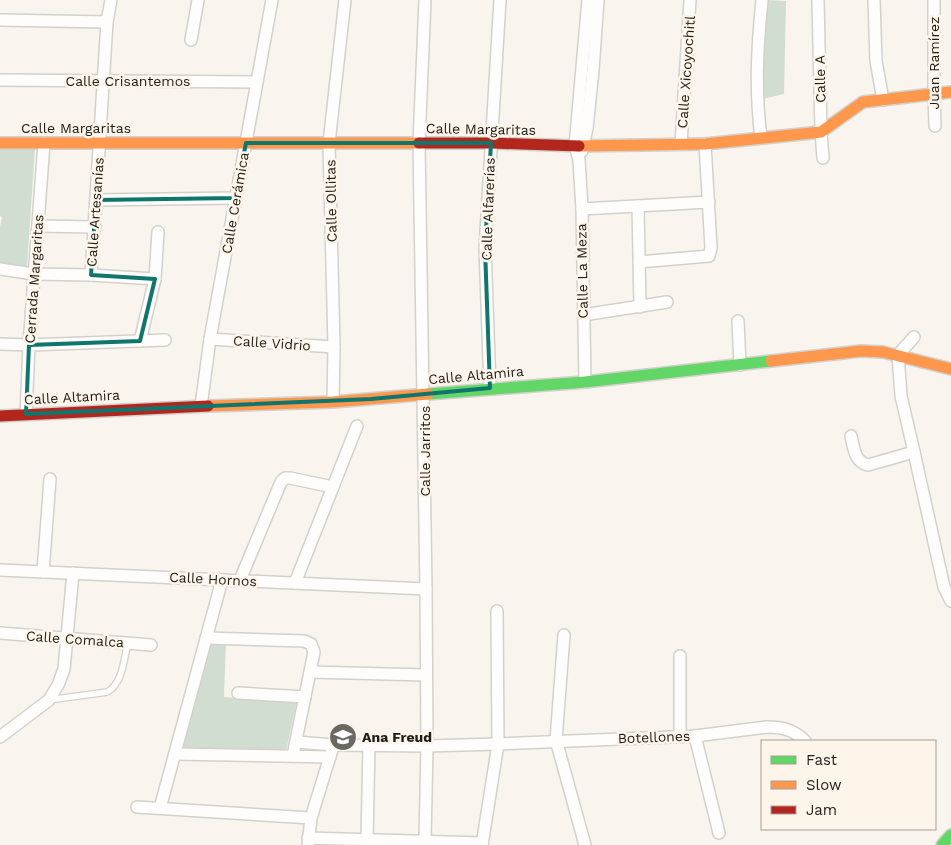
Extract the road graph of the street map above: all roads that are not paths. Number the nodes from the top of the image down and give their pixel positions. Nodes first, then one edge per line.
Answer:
1 (111, 0) edge
2 (198, 0) edge
3 (272, 0) edge
4 (345, 0) edge
5 (425, 0) edge
6 (500, 0) edge
7 (588, 0) edge
8 (598, 0) edge
9 (690, 0) edge
10 (762, 0) edge
11 (818, 0) edge
12 (874, 0) edge
13 (934, 0) edge
14 (0, 20) edge
15 (107, 22) junction
16 (191, 40) dead end
17 (0, 80) edge
18 (103, 81) junction
19 (257, 82) junction
20 (951, 92) edge
21 (934, 94) junction
22 (883, 100) junction
23 (935, 126) dead end
24 (821, 132) junction
25 (760, 138) junction
26 (0, 143) edge
27 (44, 143) junction
28 (100, 143) junction
29 (246, 143) junction
30 (329, 143) junction
31 (420, 143) junction
32 (491, 144) junction
33 (680, 144) junction
34 (705, 144) junction
35 (579, 146) junction
36 (823, 158) dead end
37 (235, 198) junction
38 (96, 200) junction
39 (709, 202) junction
40 (638, 206) junction
41 (582, 209) junction
42 (38, 226) junction
43 (95, 227) junction
44 (158, 232) dead end
45 (639, 262) junction
46 (0, 268) edge
47 (34, 274) junction
48 (91, 275) junction
49 (155, 279) junction
50 (667, 302) dead end
51 (640, 307) junction
52 (583, 315) junction
53 (738, 322) dead end
54 (914, 337) dead end
55 (210, 339) junction
56 (164, 340) dead end
57 (140, 341) junction
58 (0, 344) edge
59 (29, 345) junction
60 (334, 347) junction
61 (898, 356) junction
62 (740, 365) junction
63 (951, 369) edge
64 (585, 382) junction
65 (490, 388) junction
66 (424, 395) junction
67 (333, 402) junction
68 (201, 406) junction
69 (26, 414) junction
70 (0, 416) edge
71 (357, 426) dead end
72 (851, 436) dead end
73 (914, 452) junction
74 (50, 479) dead end
75 (333, 487) junction
76 (0, 570) edge
77 (43, 572) junction
78 (73, 573) junction
79 (222, 580) junction
80 (240, 580) junction
81 (947, 580) edge
82 (296, 583) junction
83 (426, 589) junction
84 (951, 601) edge
85 (497, 611) dead end
86 (0, 633) edge
87 (564, 635) dead end
88 (68, 638) junction
89 (206, 638) junction
90 (128, 642) junction
91 (151, 645) dead end
92 (680, 656) dead end
93 (310, 672) junction
94 (426, 675) junction
95 (238, 693) dead end
96 (305, 697) junction
97 (49, 700) junction
98 (680, 736) junction
99 (695, 736) junction
100 (0, 737) edge
101 (556, 740) junction
102 (804, 740) edge
103 (296, 742) junction
104 (498, 744) junction
105 (334, 745) junction
106 (369, 745) junction
107 (427, 746) junction
108 (175, 754) junction
109 (294, 755) junction
110 (330, 757) junction
111 (137, 807) dead end
112 (160, 808) junction
113 (311, 818) junction
114 (719, 833) dead end
115 (951, 835) edge
116 (367, 840) junction
117 (425, 841) junction
118 (308, 842) edge
119 (482, 844) edge
120 (585, 845) edge
121 (942, 845) edge

1 - 15 street, Calle Artesanías
2 - 16 street
3 - 19 street, Calle Cerámica
4 - 30 street, Calle Ollitas
5 - 31 street, Calle Jarritos
6 - 32 street, Calle Alfarerías
7 - 35 street, Calle La Meza
8 - 35 street, Calle La Meza
9 - 33 street, Calle Xicoyochitl
10 - 25 street
11 - 24 street, Calle A
12 - 22 street
13 - 21 street, Juan Ramírez
14 - 15 street
15 - 18 street, Calle Artesanías
17 - 18 street, Calle Crisantemos
18 - 19 street, Calle Crisantemos
18 - 28 street, Calle Artesanías
19 - 29 street, Calle Cerámica
20 - 21 street
21 - 22 street
21 - 23 street, Juan Ramírez
22 - 24 street
24 - 25 street, Calle Margaritas
24 - 36 street, Calle A
25 - 34 street, Calle Margaritas
26 - 27 street, Calle Margaritas
27 - 28 street, Calle Margaritas
27 - 42 street, Cerrada Margaritas
28 - 29 street, Calle Margaritas
28 - 38 street, Calle Artesanías
29 - 30 street, Calle Margaritas
29 - 37 street, Calle Cerámica
30 - 31 street, Calle Margaritas
30 - 60 street, Calle Ollitas
31 - 32 street, Calle Margaritas
31 - 66 street, Calle Jarritos
32 - 35 street, Calle Margaritas
32 - 65 street, Calle Alfarerías
33 - 34 street, Calle Margaritas
33 - 35 street, Calle Margaritas
34 - 39 street
35 - 41 street, Calle La Meza
37 - 38 street
37 - 55 street, Calle Cerámica
38 - 43 street, Calle Artesanías
39 - 40 street
39 - 45 street
40 - 41 street
40 - 45 street
41 - 52 street, Calle La Meza
42 - 43 street
42 - 47 street, Cerrada Margaritas
43 - 48 street, Calle Artesanías
44 - 49 street
45 - 51 street
46 - 47 street
47 - 48 street
47 - 59 street, Cerrada Margaritas
48 - 49 street
49 - 57 street
50 - 51 street
51 - 52 street
52 - 64 street, Calle La Meza
53 - 62 street
54 - 61 street
55 - 60 street, Calle Vidrio
55 - 68 street, Calle Cerámica
56 - 57 street
57 - 59 street
58 - 59 street
59 - 69 street, Cerrada Margaritas
60 - 67 street, Calle Ollitas
61 - 62 street, Calle Altamira
61 - 63 street, Calle Altamira
61 - 73 street
62 - 64 street, Calle Altamira
64 - 65 street, Calle Altamira
65 - 66 street, Calle Altamira
66 - 67 street, Calle Altamira
66 - 83 street, Calle Jarritos
67 - 68 street, Calle Altamira
68 - 69 street, Calle Altamira
69 - 70 street, Calle Altamira
71 - 75 street
72 - 73 street
73 - 81 street
74 - 77 street
75 - 80 street
75 - 82 street
76 - 77 street, Calle Hornos
77 - 78 street, Calle Hornos
78 - 79 street, Calle Hornos
78 - 88 street
79 - 80 street, Calle Hornos
79 - 89 street
80 - 82 street, Calle Hornos
81 - 84 street
82 - 83 street, Calle Hornos
83 - 94 street, Calle Jarritos
85 - 104 street
86 - 88 street, Calle Comalca
87 - 101 street
88 - 90 street, Calle Comalca
88 - 97 street
89 - 93 street
89 - 108 street
90 - 91 street, Calle Comalca
90 - 97 lane
92 - 98 street
93 - 94 street
93 - 96 street
94 - 107 street, Calle Jarritos
95 - 96 street
96 - 103 street
97 - 100 street
98 - 99 street, Botellones
98 - 101 street, Botellones
99 - 102 street, Botellones
99 - 114 street
101 - 104 street, Botellones
101 - 120 street
103 - 105 street, Botellones
103 - 109 street
104 - 107 street, Botellones
104 - 119 street
105 - 106 street, Botellones
105 - 110 street
106 - 107 street, Botellones
106 - 116 street
107 - 117 street, Calle Jarritos
108 - 109 street
108 - 112 street
109 - 110 street
110 - 113 street
111 - 112 street
112 - 113 street
113 - 118 street
115 - 121 street
116 - 117 street
116 - 118 street
117 - 119 street

